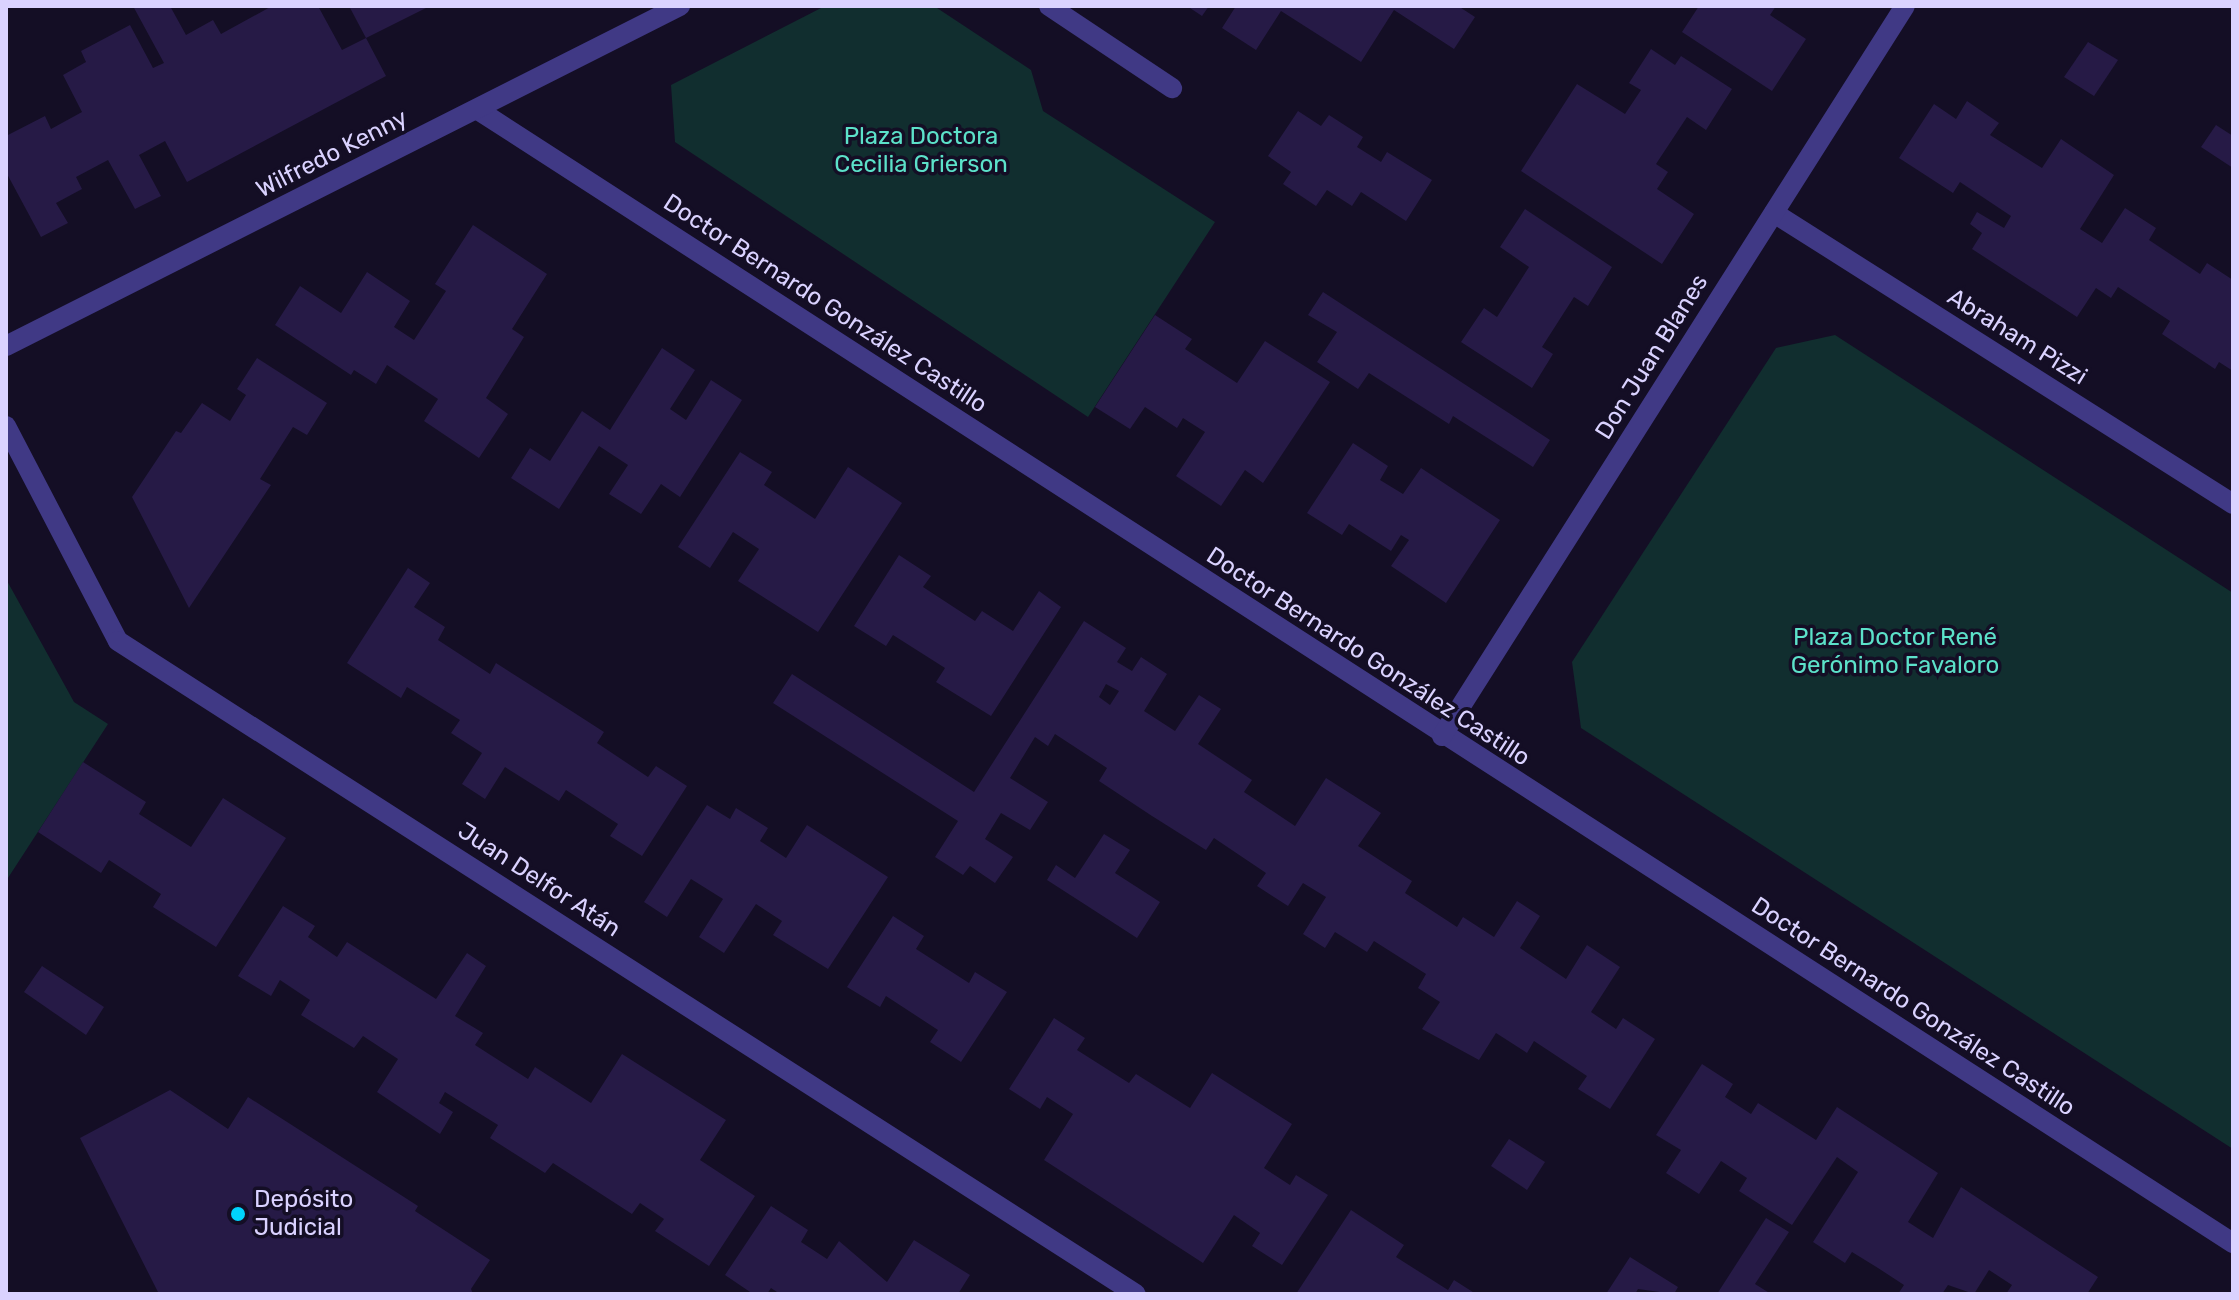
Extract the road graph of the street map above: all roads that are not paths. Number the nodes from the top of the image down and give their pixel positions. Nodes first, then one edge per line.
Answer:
1 (680, 6) edge
2 (1049, 6) edge
3 (1905, 6) edge
4 (1172, 88) dead end
5 (478, 110) junction
6 (1774, 213) junction
7 (6, 346) edge
8 (6, 426) edge
9 (2233, 504) edge
10 (1442, 736) junction
11 (2233, 1243) edge
12 (1136, 1294) edge

1 - 5 street, Wilfredo Kenny
2 - 4 street
3 - 6 street, Don Juan Blanes
5 - 7 street, Wilfredo Kenny
5 - 10 street, Doctor Bernardo González Castillo
6 - 9 street, Abraham Pizzi
6 - 10 street, Don Juan Blanes
8 - 12 street, Juan Delfor Atán
10 - 11 street, Doctor Bernardo González Castillo

